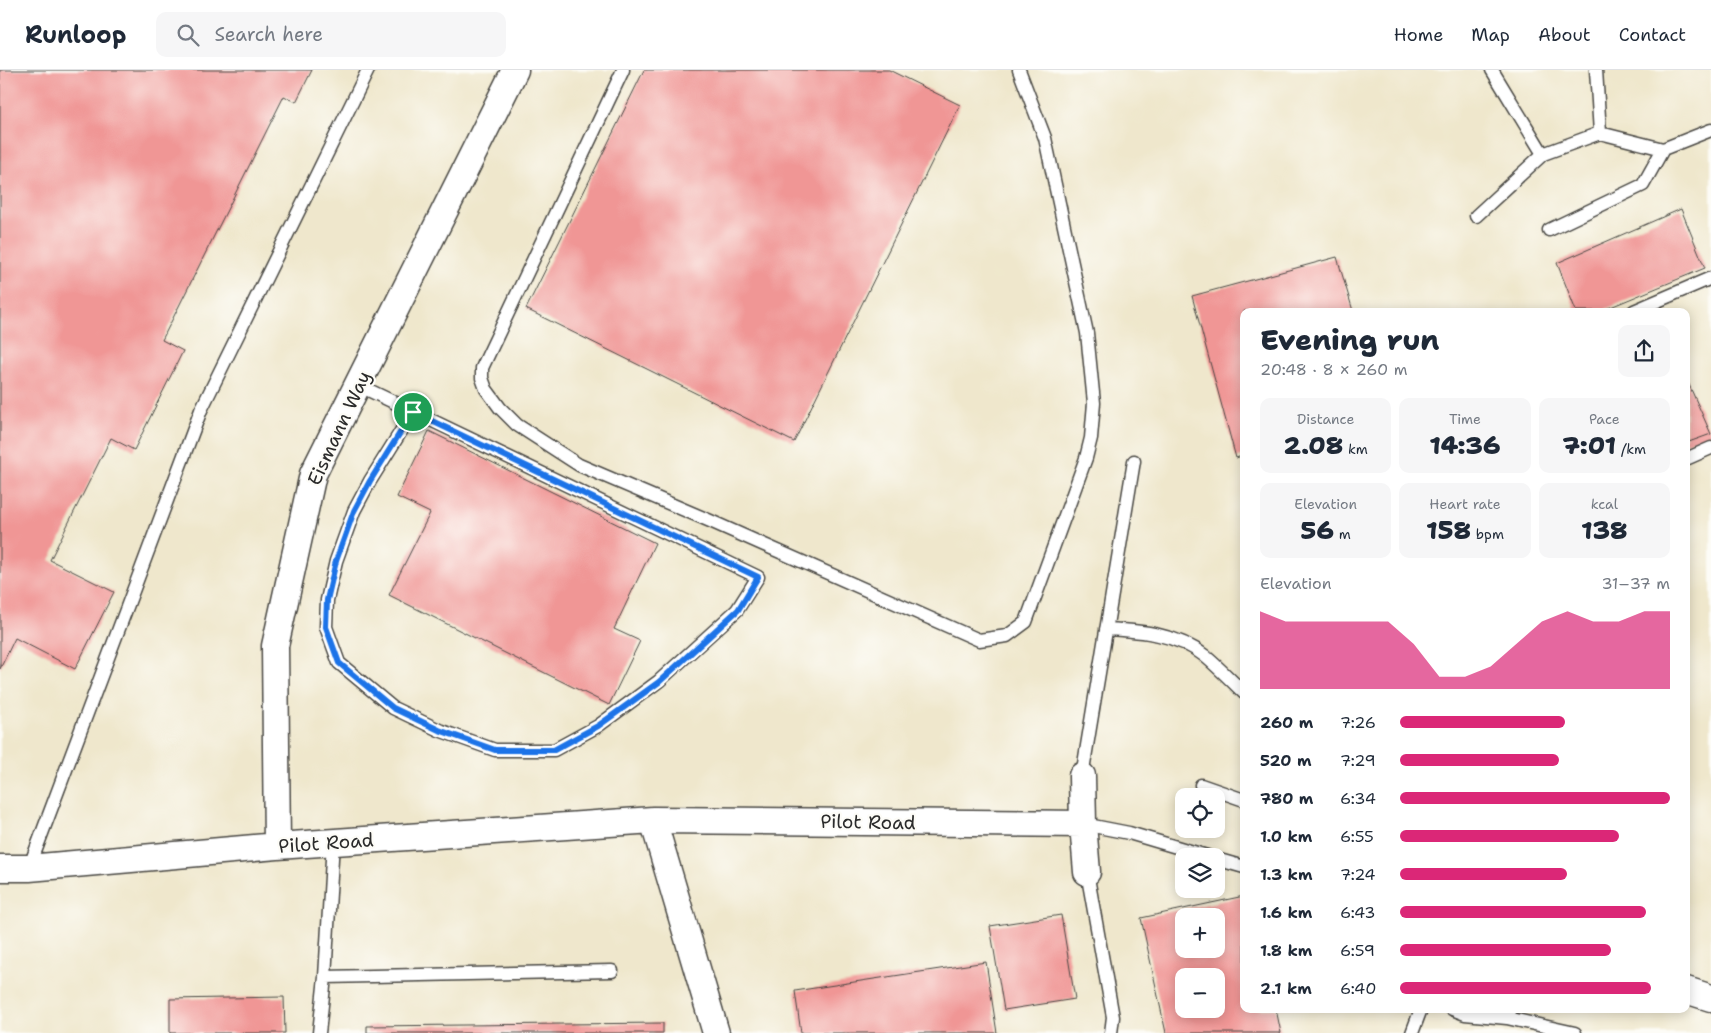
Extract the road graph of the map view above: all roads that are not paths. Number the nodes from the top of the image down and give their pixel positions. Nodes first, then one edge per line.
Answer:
1 (368, 70) edge
2 (515, 70) edge
3 (623, 70) edge
4 (1019, 70) edge
5 (1492, 70) edge
6 (1596, 70) edge
7 (1711, 130) edge
8 (1600, 133) junction
9 (1663, 149) junction
10 (1543, 154) junction
11 (1476, 216) dead end
12 (1550, 230) dead end
13 (1711, 278) edge
14 (1641, 308) edge
15 (358, 385) junction
16 (413, 412) junction
17 (1711, 448) edge
18 (1690, 457) edge
19 (1134, 461) dead end
20 (1106, 629) junction
21 (1240, 689) edge
22 (1082, 776) joint
23 (1201, 786) dead end
24 (1240, 799) edge
25 (653, 820) junction
26 (1082, 824) junction
27 (333, 842) junction
28 (277, 846) junction
29 (1179, 848) edge
30 (1225, 862) edge
31 (1240, 866) edge
32 (0, 868) edge
33 (30, 868) junction
34 (1087, 872) joint
35 (612, 971) dead end
36 (325, 977) junction
37 (1690, 991) edge
38 (1711, 998) edge
39 (1420, 1013) edge
40 (1462, 1013) edge
41 (1509, 1014) edge
42 (319, 1033) edge
43 (716, 1033) edge
44 (1111, 1033) edge
45 (1412, 1033) edge
46 (1575, 1033) edge

1 - 33 lane
2 - 15 street, Eismann Way
3 - 4 lane
5 - 10 lane
6 - 8 lane
7 - 9 lane
8 - 9 lane
8 - 10 lane
9 - 12 lane
10 - 11 lane
13 - 14 lane
15 - 16 lane
15 - 28 street, Eismann Way
16 - 16 lane
17 - 18 lane
19 - 20 lane
20 - 21 lane
20 - 22 lane
22 - 26 street
23 - 24 lane
25 - 26 street, Pilot Road
25 - 27 street, Pilot Road
25 - 43 street
26 - 29 lane
26 - 34 street
27 - 28 street, Pilot Road
27 - 36 lane
28 - 33 street, Pilot Road
30 - 31 lane
32 - 33 street, Pilot Road
34 - 44 lane
35 - 36 lane
36 - 42 lane
37 - 38 street
39 - 45 lane
40 - 41 lane
41 - 46 lane

